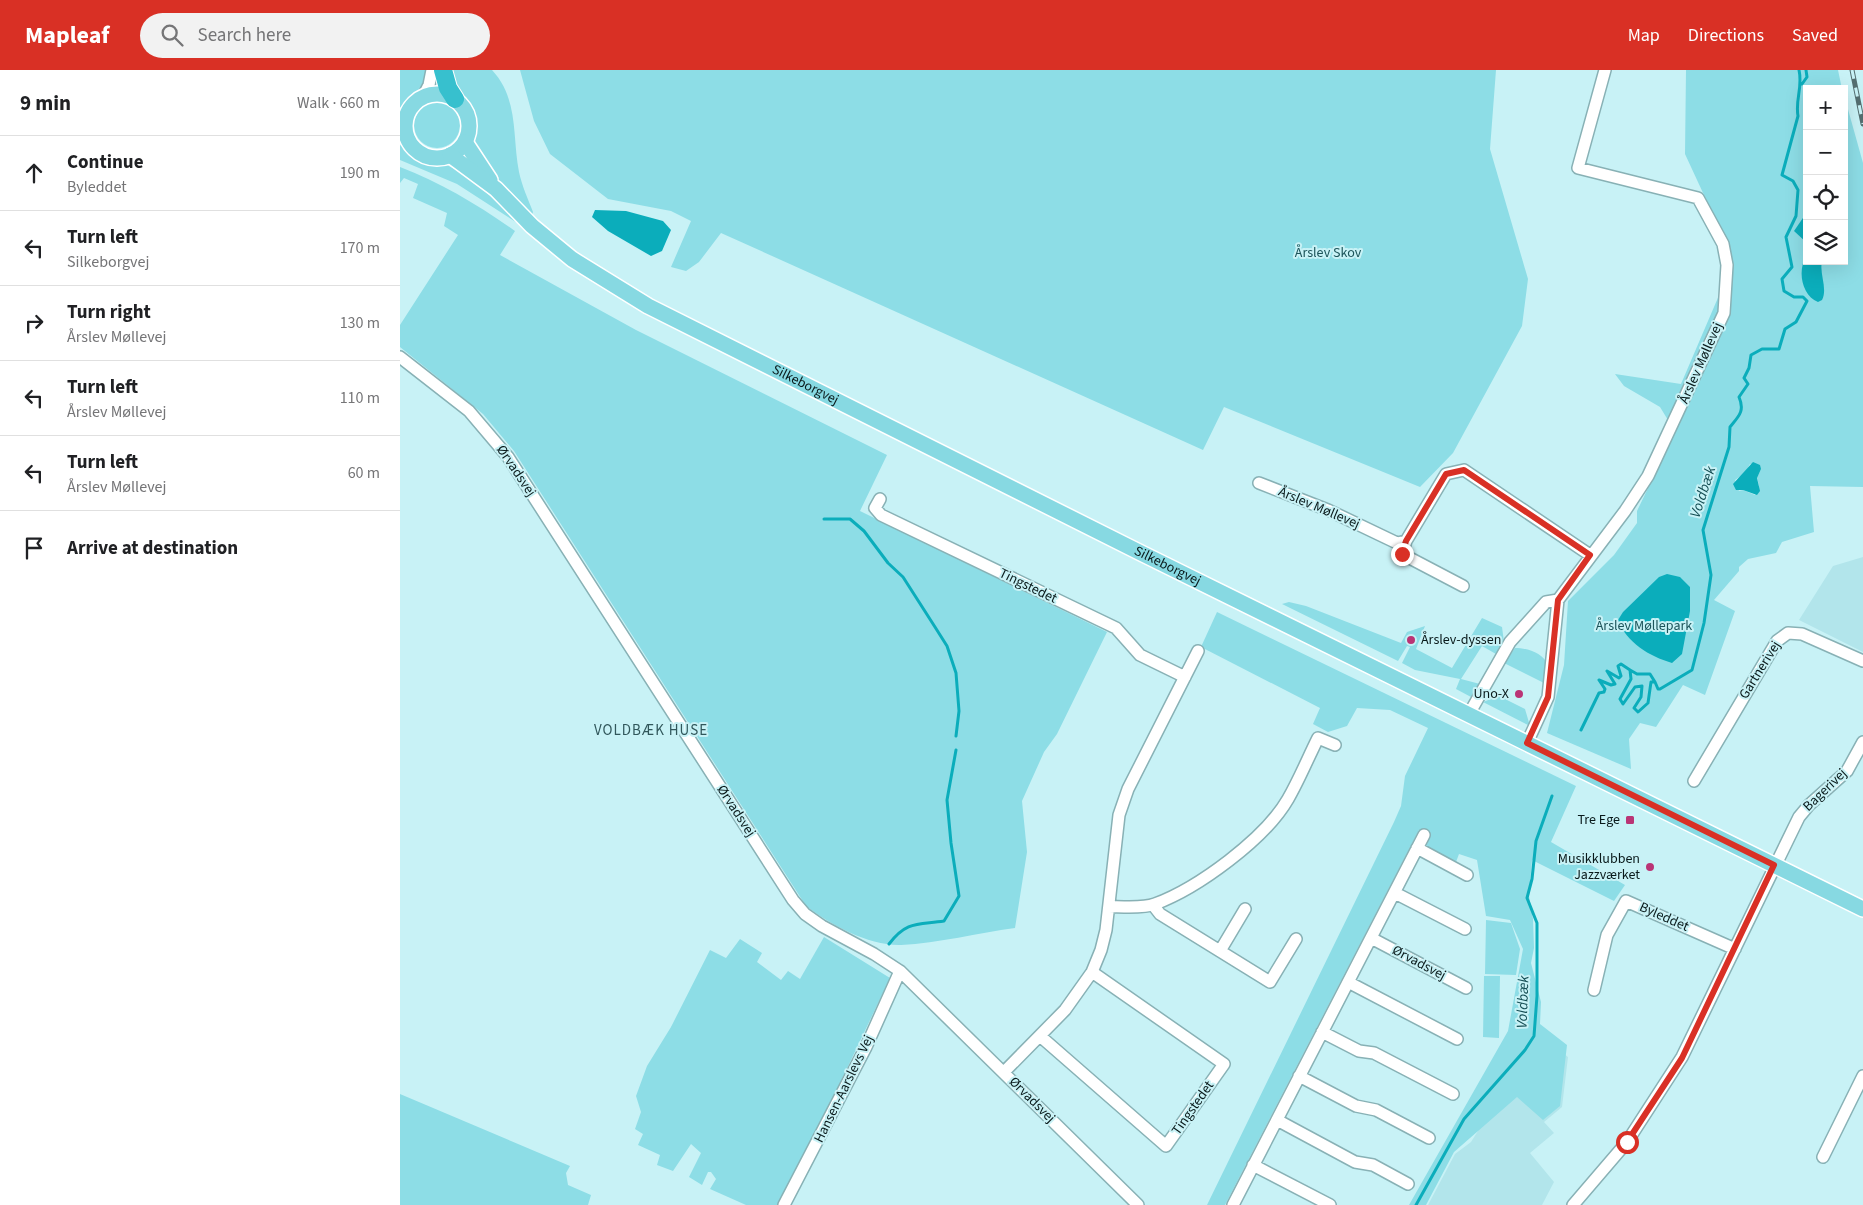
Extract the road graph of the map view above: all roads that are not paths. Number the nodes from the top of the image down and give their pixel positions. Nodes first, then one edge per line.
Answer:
1 (432, 70) edge
2 (443, 70) edge
3 (1605, 70) edge
4 (423, 96) junction
5 (455, 99) junction
6 (403, 116) edge
7 (403, 136) edge
8 (465, 142) junction
9 (450, 155) junction
10 (496, 189) junction
11 (400, 357) edge
12 (1259, 483) dead end
13 (880, 499) dead end
14 (1406, 541) junction
15 (1590, 555) junction
16 (1463, 586) dead end
17 (1558, 600) junction
18 (1198, 651) dead end
19 (1863, 661) edge
20 (1185, 677) junction
21 (1469, 714) junction
22 (1863, 742) edge
23 (1527, 743) junction
24 (1334, 745) dead end
25 (1694, 781) dead end
26 (1424, 835) dead end
27 (1417, 848) junction
28 (1774, 865) junction
29 (1467, 875) dead end
30 (1395, 893) junction
31 (1153, 904) junction
32 (1109, 907) junction
33 (1245, 909) dead end
34 (1863, 909) edge
35 (1465, 929) dead end
36 (1372, 938) junction
37 (1296, 939) dead end
38 (1735, 949) junction
39 (1220, 951) junction
40 (900, 971) junction
41 (1092, 972) junction
42 (1348, 982) junction
43 (1466, 988) dead end
44 (1594, 990) dead end
45 (1322, 1032) junction
46 (1040, 1036) junction
47 (1457, 1038) dead end
48 (1004, 1072) junction
49 (1299, 1076) junction
50 (1863, 1076) edge
51 (1453, 1094) dead end
52 (1276, 1120) junction
53 (1429, 1138) dead end
54 (1823, 1157) dead end
55 (1253, 1165) junction
56 (1408, 1184) dead end
57 (784, 1205) edge
58 (1138, 1205) edge
59 (1233, 1205) edge
60 (1330, 1205) edge
61 (1573, 1205) edge

1 - 4 street
2 - 5 highway
3 - 15 street, Årslev Møllevej
4 - 5 main road
4 - 6 main road
5 - 8 main road
6 - 7 main road
7 - 9 main road
8 - 9 main road
8 - 10 main road, Silkeborgvej
9 - 10 main road, Silkeborgvej
10 - 21 main road, Silkeborgvej
11 - 40 street, Ørvadsvej
12 - 14 street, Årslev Møllevej
13 - 20 street, Tingstedet
14 - 15 street
14 - 16 street
15 - 17 street, Årslev Møllevej
17 - 21 street, Årslev Møllevej
17 - 23 street, Årslev Møllevej
18 - 20 street
19 - 25 street, Gartnerivej
20 - 32 street
21 - 23 main road, Silkeborgvej
22 - 28 street, Bagerivej
23 - 28 main road, Silkeborgvej
24 - 31 street
26 - 27 street
27 - 29 street
27 - 30 street
28 - 34 main road, Silkeborgvej
28 - 38 street
30 - 35 street
30 - 36 street
31 - 32 street
31 - 39 street
32 - 41 street
33 - 39 street
36 - 42 street
36 - 43 street, Ørvadsvej
37 - 39 street
38 - 44 street, Byleddet
38 - 61 street
40 - 48 street, Ørvadsvej
40 - 57 street, Hansen-Aarslevs Vej
41 - 46 street
41 - 46 street, Tingstedet
42 - 45 street
42 - 47 street
45 - 49 street
45 - 51 street
46 - 48 street
48 - 58 street, Ørvadsvej
49 - 52 street
49 - 53 street
50 - 54 street
52 - 55 street
52 - 56 street
55 - 59 street
55 - 60 street

